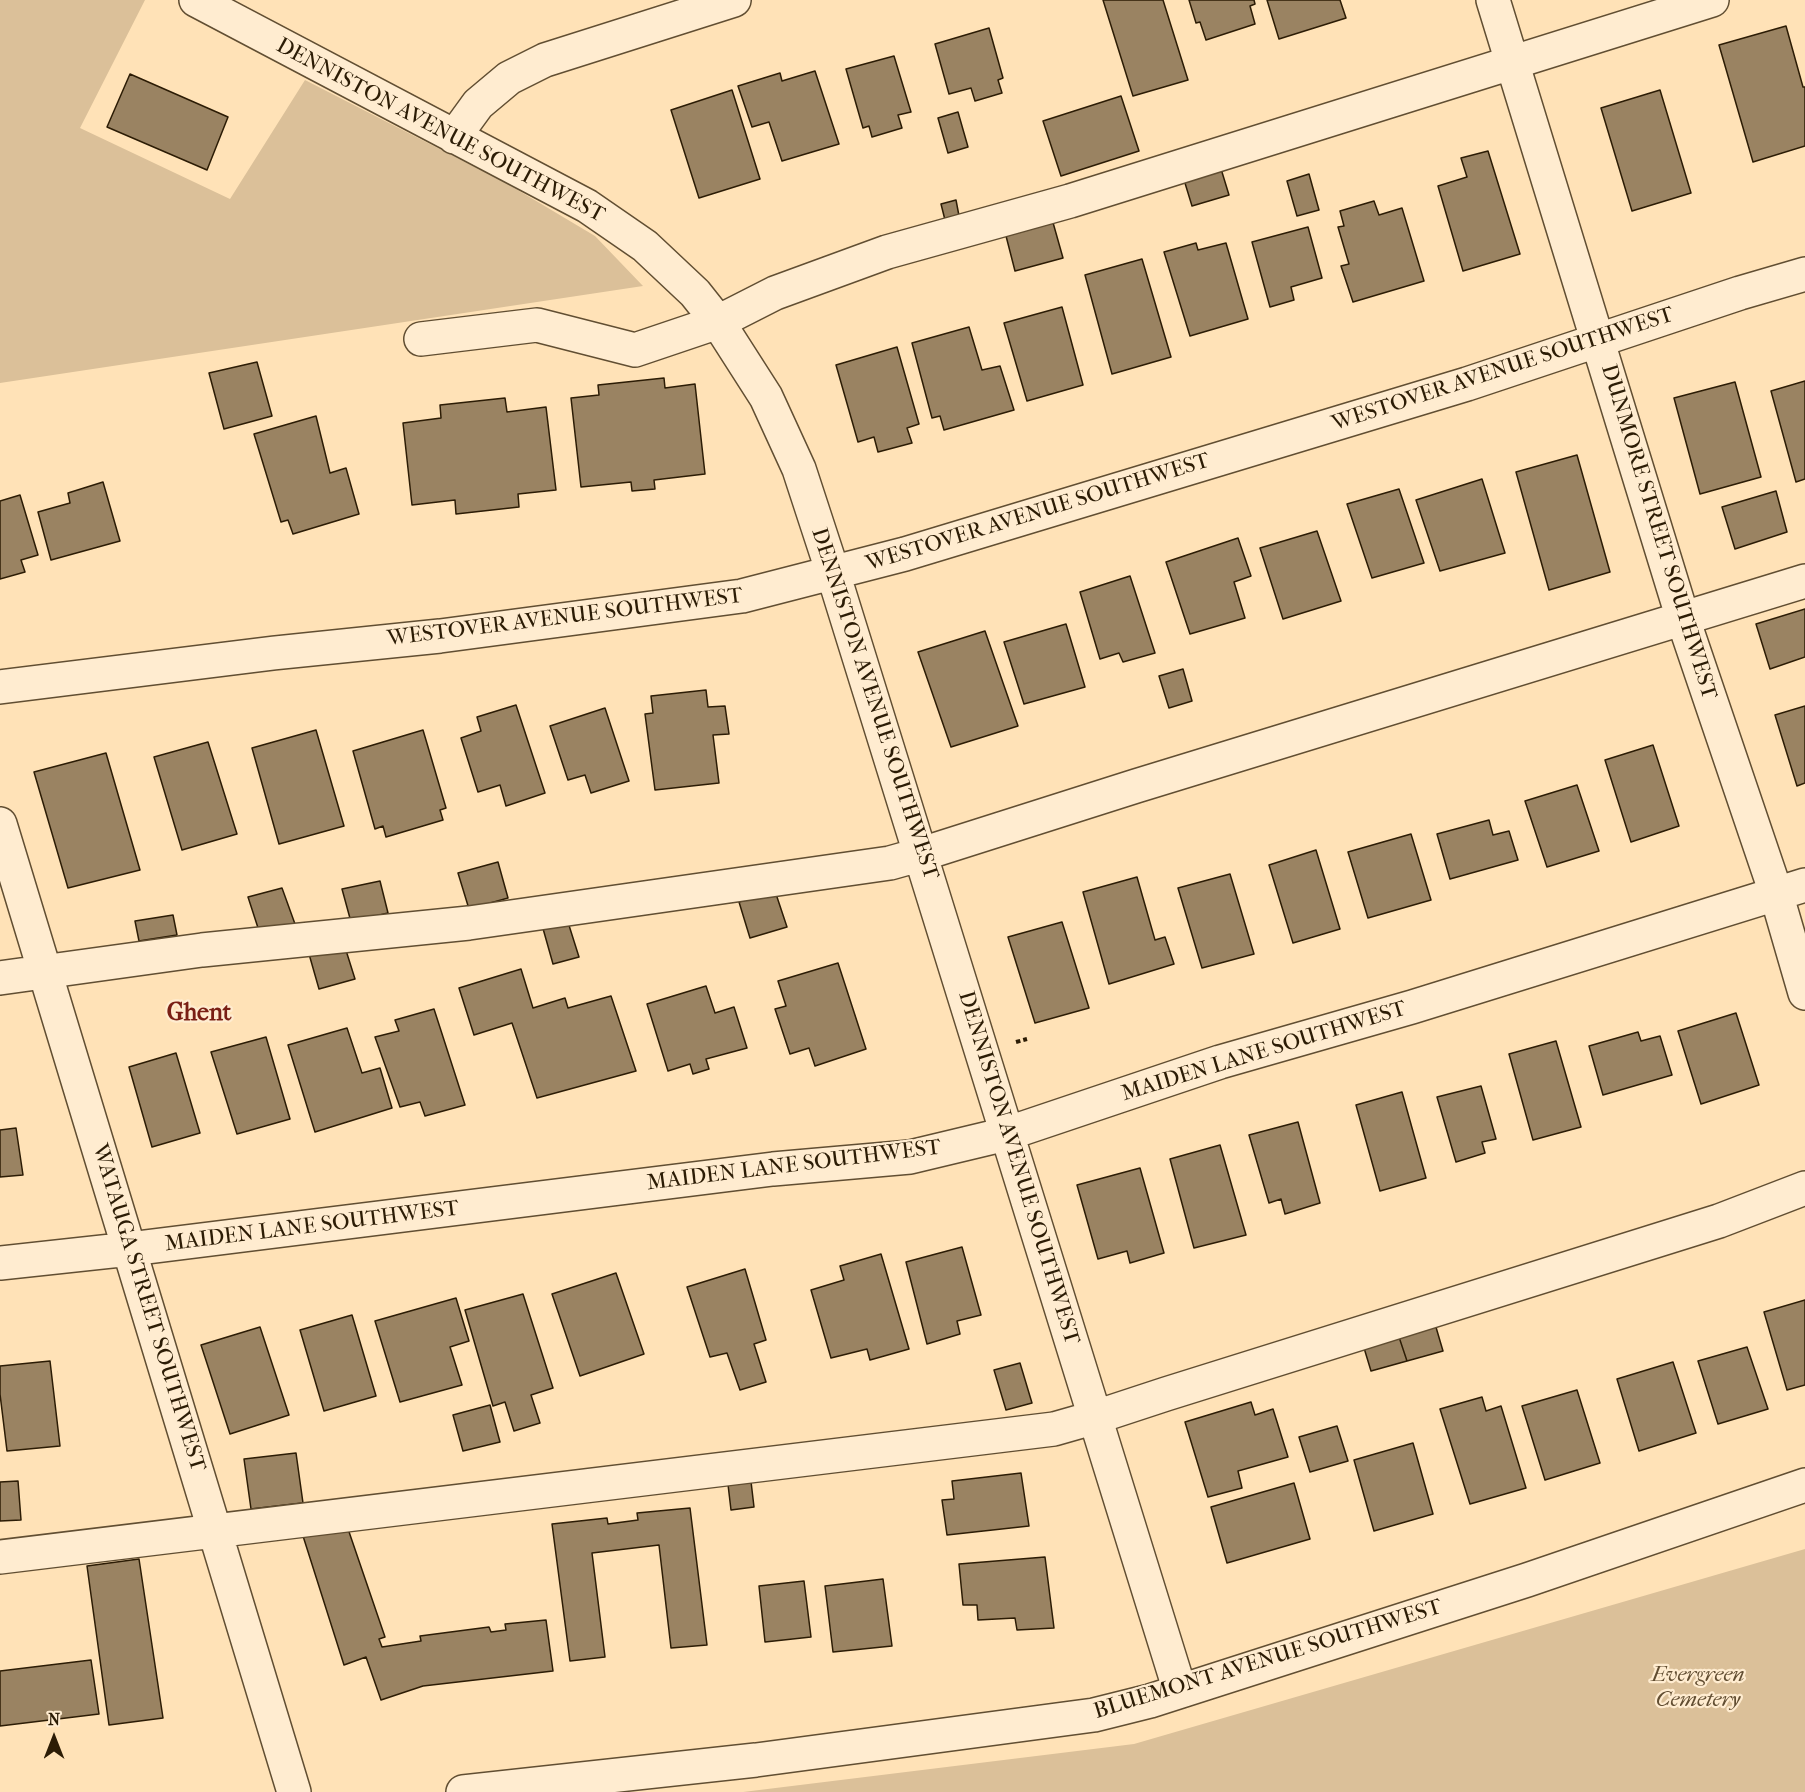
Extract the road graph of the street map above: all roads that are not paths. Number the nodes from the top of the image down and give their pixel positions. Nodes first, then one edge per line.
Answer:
1 (196, 0) edge
2 (734, 0) edge
3 (1493, 0) edge
4 (1712, 0) edge
5 (1512, 62) junction
6 (454, 136) junction
7 (1805, 274) edge
8 (718, 322) junction
9 (422, 339) dead end
10 (1599, 340) junction
11 (834, 573) junction
12 (1805, 581) edge
13 (1683, 619) junction
14 (0, 687) edge
15 (0, 824) edge
16 (922, 854) junction
17 (1790, 889) edge
18 (45, 972) junction
19 (0, 978) edge
20 (1805, 993) edge
21 (1006, 1134) junction
22 (1805, 1188) edge
23 (130, 1250) junction
24 (0, 1263) edge
25 (1095, 1417) junction
26 (1805, 1485) edge
27 (215, 1529) junction
28 (0, 1557) edge
29 (1180, 1691) junction
30 (294, 1792) edge
31 (463, 1792) edge

1 - 6 street, DENNISTON AVENUE SOUTHWEST
2 - 6 street
3 - 5 street, DUNMORE STREET SOUTHWEST
4 - 5 street
5 - 8 street
5 - 10 street, DUNMORE STREET SOUTHWEST
6 - 8 street, DENNISTON AVENUE SOUTHWEST
7 - 10 street, WESTOVER AVENUE SOUTHWEST
8 - 9 street
8 - 11 street, DENNISTON AVENUE SOUTHWEST
10 - 11 street, WESTOVER AVENUE SOUTHWEST
10 - 13 street, DUNMORE STREET SOUTHWEST
11 - 14 street, WESTOVER AVENUE SOUTHWEST
11 - 16 street, DENNISTON AVENUE SOUTHWEST
12 - 13 street
13 - 16 street
13 - 17 street, DUNMORE STREET SOUTHWEST
15 - 18 street, WATAUGA STREET SOUTHWEST
16 - 18 street
16 - 21 street, DENNISTON AVENUE SOUTHWEST
17 - 20 street, DUNMORE STREET SOUTHWEST
17 - 21 street, MAIDEN LANE SOUTHWEST
18 - 19 street
18 - 23 street, WATAUGA STREET SOUTHWEST
21 - 23 street, MAIDEN LANE SOUTHWEST
21 - 25 street, DENNISTON AVENUE SOUTHWEST
22 - 25 street
23 - 24 street, MAIDEN LANE SOUTHWEST
23 - 27 street, WATAUGA STREET SOUTHWEST
25 - 27 street
25 - 29 street, DENNISTON AVENUE SOUTHWEST
26 - 29 street, BLUEMONT AVENUE SOUTHWEST
27 - 28 street
27 - 30 street, WATAUGA STREET SOUTHWEST
29 - 31 street, BLUEMONT AVENUE SOUTHWEST

